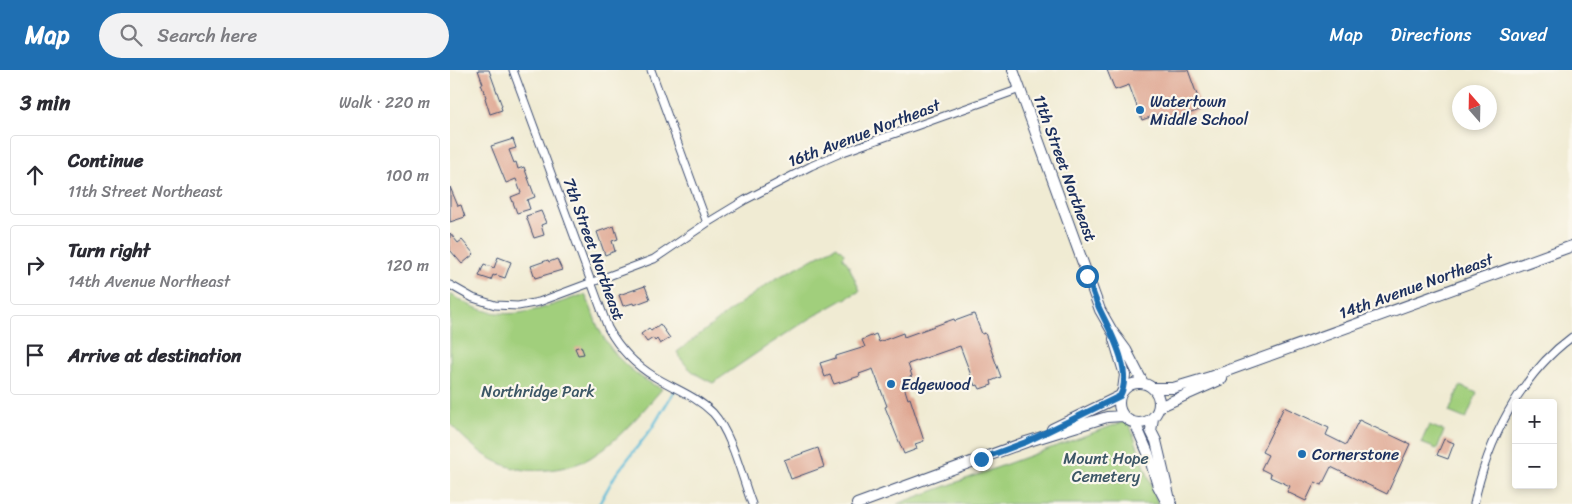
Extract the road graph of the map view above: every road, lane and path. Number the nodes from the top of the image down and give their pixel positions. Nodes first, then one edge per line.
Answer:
1 (513, 70) edge
2 (651, 70) edge
3 (1013, 70) edge
4 (1020, 89) junction
5 (707, 223) junction
6 (1572, 246) edge
7 (591, 283) junction
8 (450, 285) edge
9 (1112, 331) junction
10 (1572, 337) edge
11 (1271, 355) junction
12 (1143, 383) junction
13 (1154, 388) junction
14 (1121, 393) junction
15 (1159, 407) junction
16 (1123, 416) junction
17 (1153, 418) junction
18 (1135, 423) junction
19 (1026, 442) junction
20 (752, 504) edge
21 (858, 504) edge
22 (1170, 504) edge
23 (1474, 504) edge

1 - 7 street, 7th Street Northeast
2 - 5 street
3 - 4 main road, 11th Street Northeast
4 - 5 street, 16th Avenue Northeast
4 - 9 main road, 11th Street Northeast
5 - 7 street, 16th Avenue Northeast
6 - 11 main road, 14th Avenue Northeast
7 - 8 street, 16th Avenue Northeast
7 - 20 street, 7th Street Northeast
9 - 12 main road, 11th Street Northeast
9 - 14 main road, 11th Street Northeast
10 - 23 street
11 - 13 main road, 14th Avenue Northeast
11 - 15 main road, 14th Avenue Northeast
12 - 13 main road
12 - 14 main road
13 - 15 main road
14 - 16 main road
14 - 19 main road
15 - 17 main road
16 - 18 main road
16 - 19 main road
17 - 18 main road
17 - 22 main road
18 - 22 main road
19 - 21 main road

